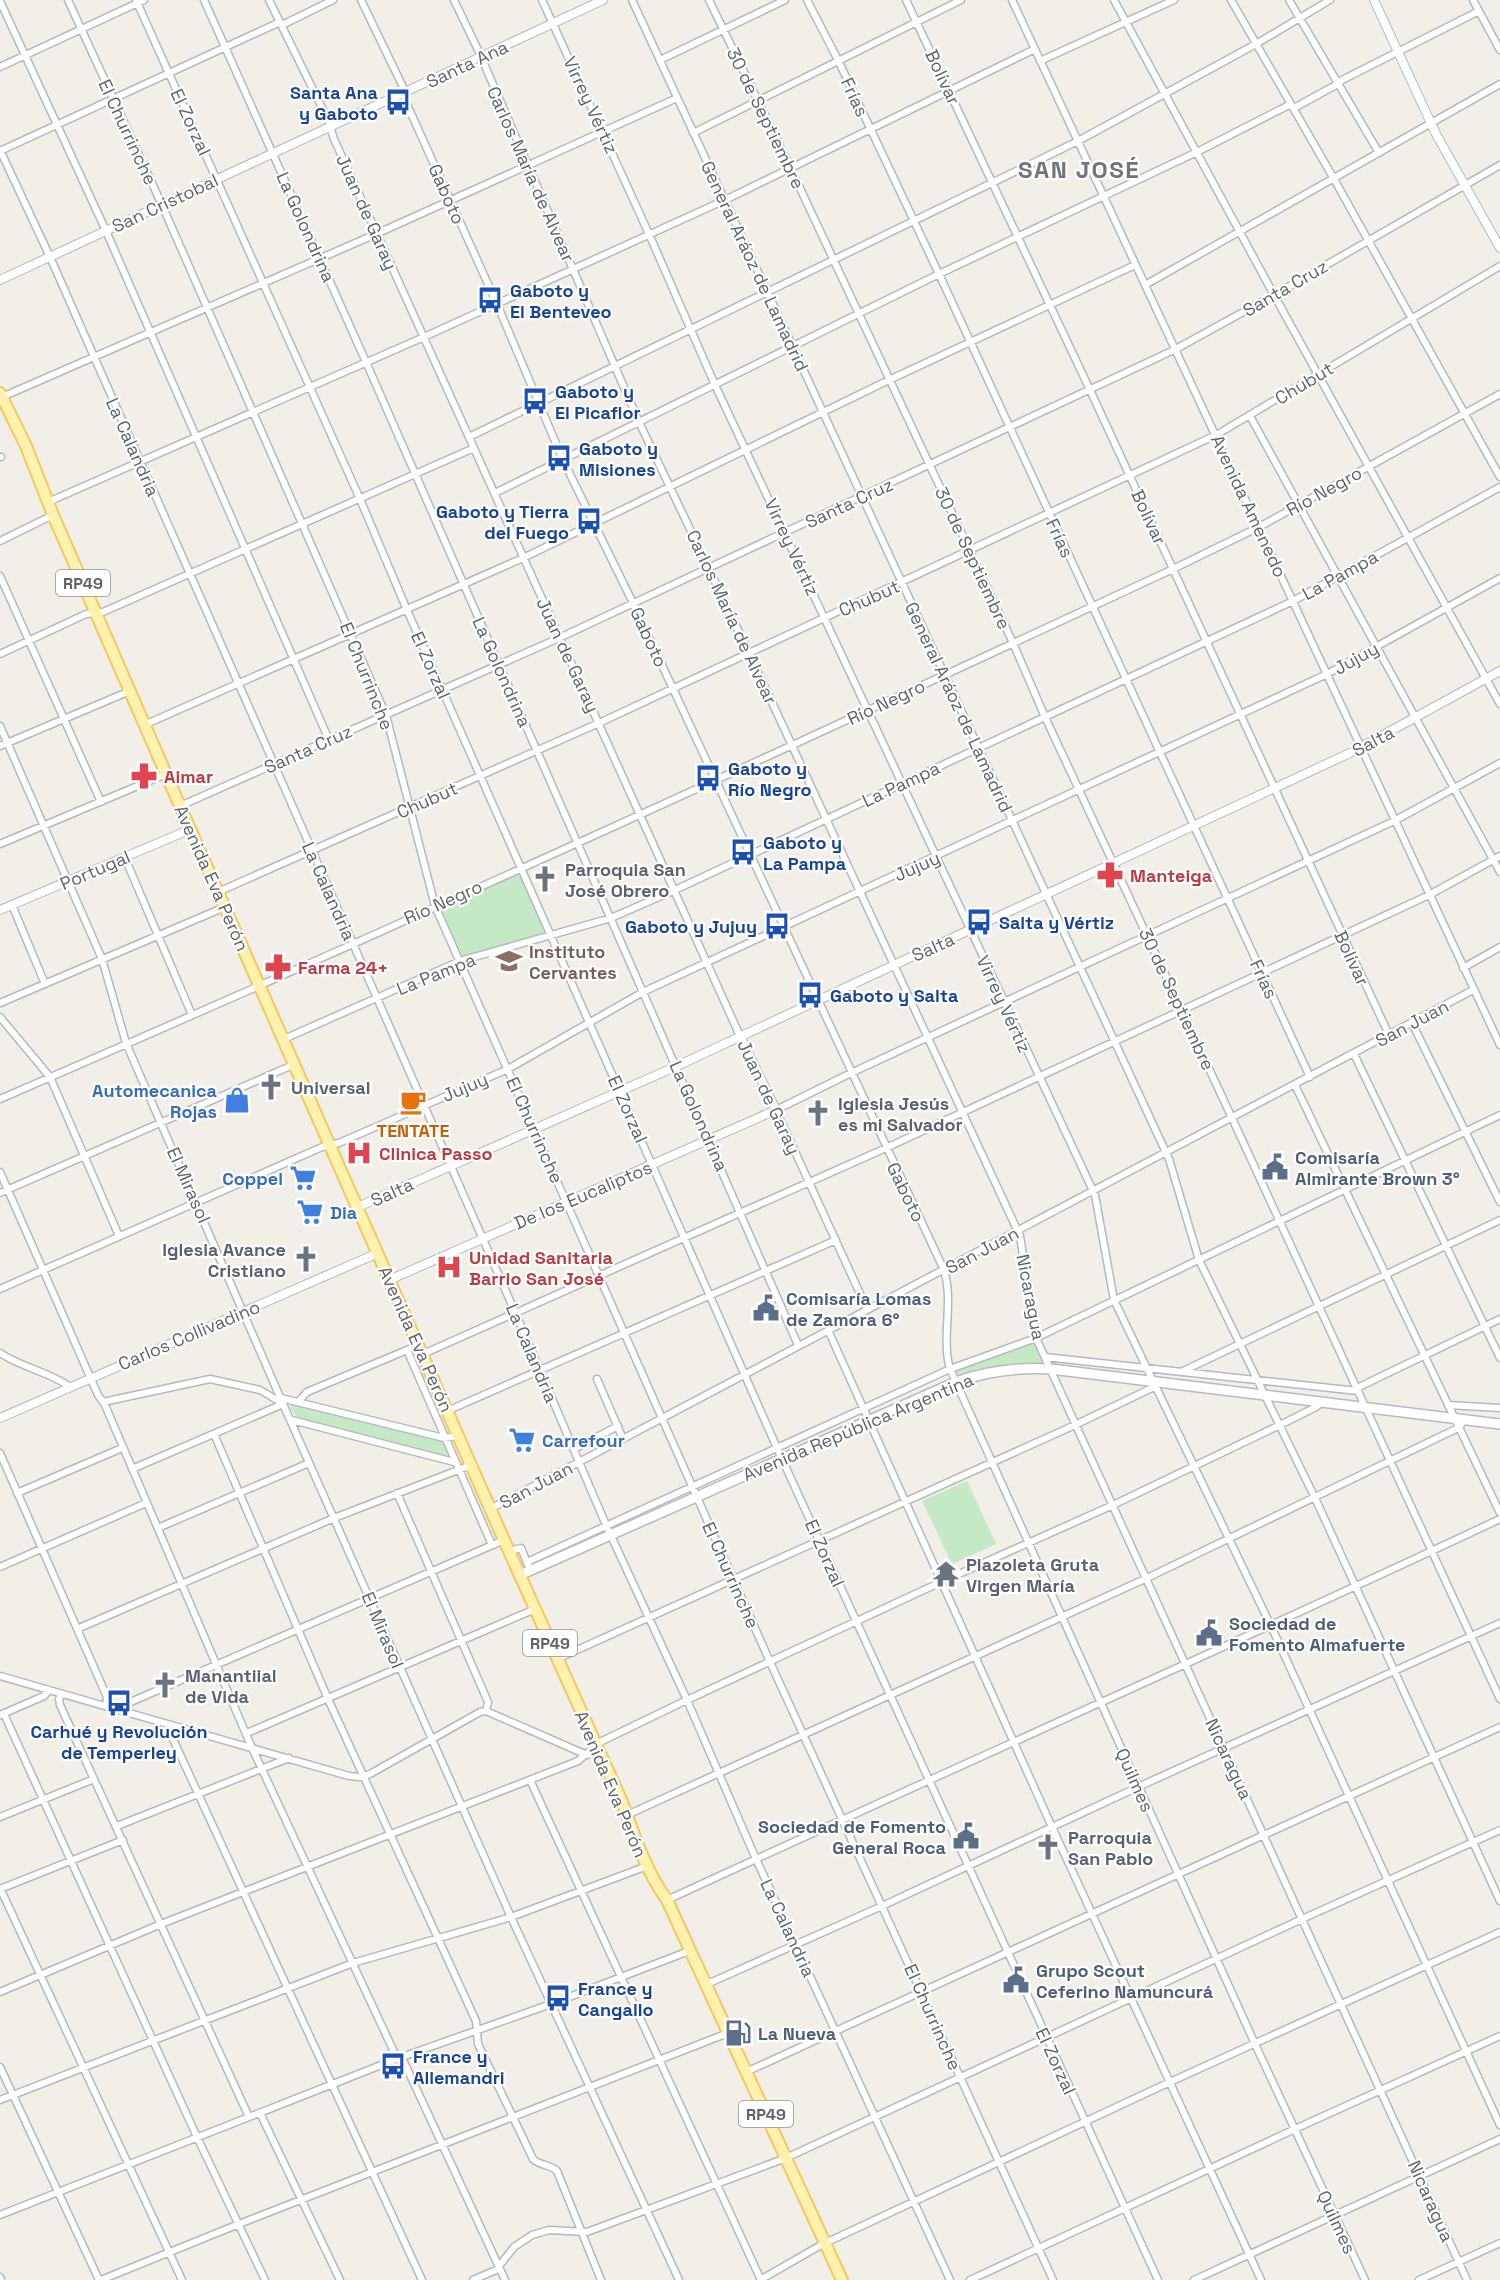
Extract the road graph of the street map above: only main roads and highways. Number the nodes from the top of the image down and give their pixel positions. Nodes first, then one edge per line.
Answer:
1 (1, 395) edge
2 (1500, 1424) edge
3 (520, 1575) junction
4 (842, 2280) edge

1 - 3 main road, Avenida Eva Perón / RP49
2 - 3 main road, Avenida República Argentina
3 - 4 main road, Avenida Eva Perón / RP49

